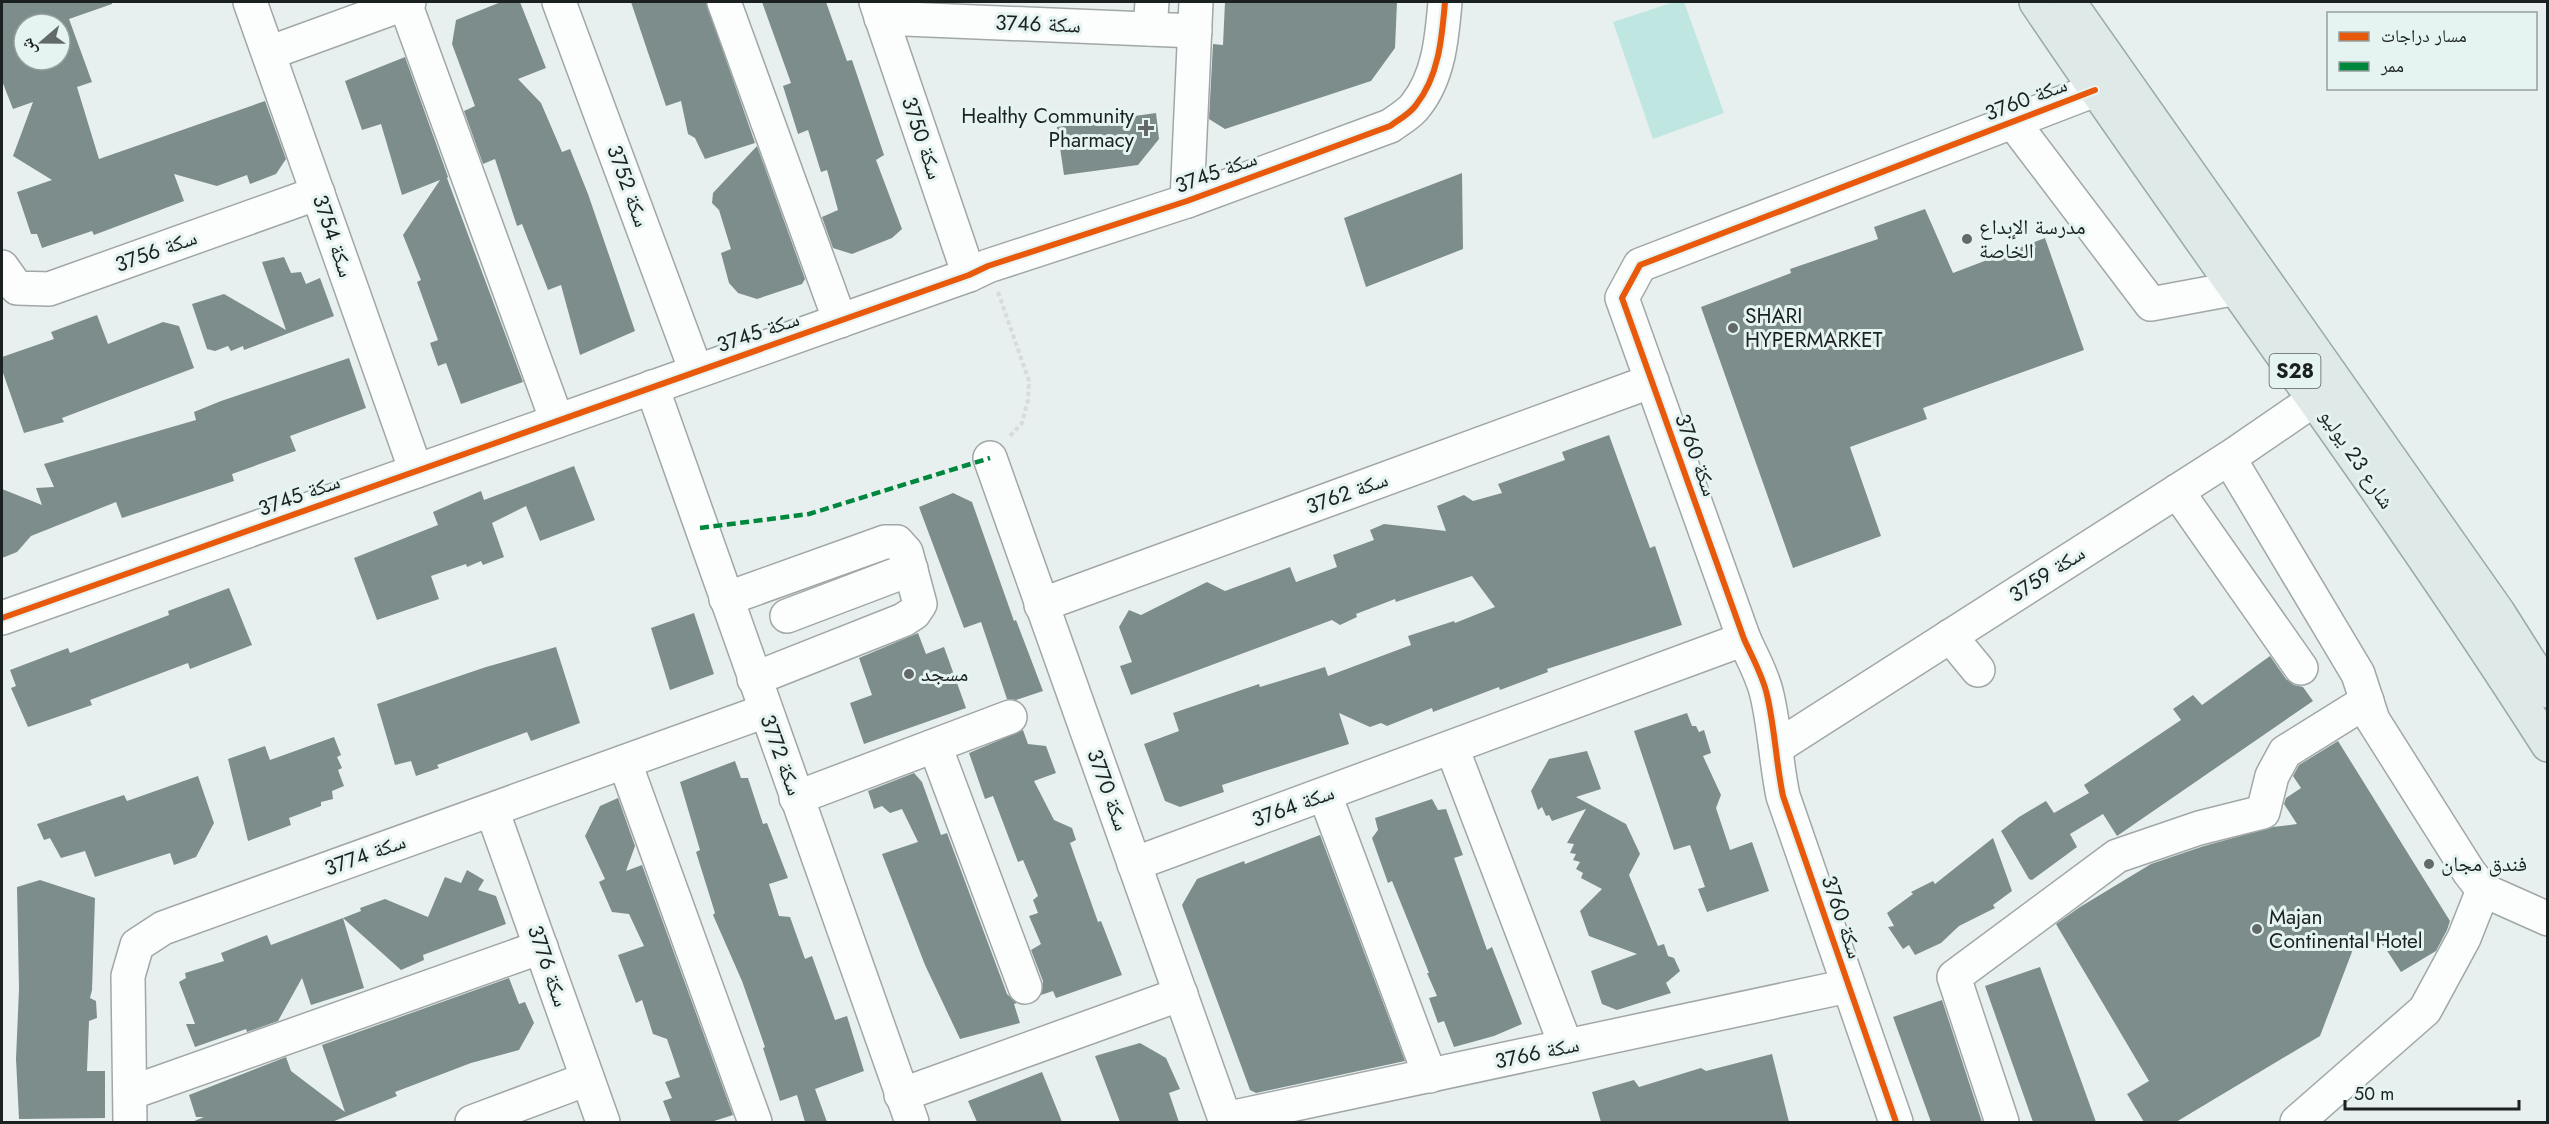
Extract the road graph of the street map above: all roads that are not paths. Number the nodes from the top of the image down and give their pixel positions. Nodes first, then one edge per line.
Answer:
1 (250, 2) edge
2 (407, 2) edge
3 (559, 2) edge
4 (724, 2) edge
5 (1445, 2) edge
6 (2036, 2) edge
7 (2069, 2) edge
8 (878, 10) edge
9 (1151, 15) edge
10 (1196, 16) edge
11 (269, 53) junction
12 (2095, 90) junction
13 (2013, 122) junction
14 (318, 193) junction
15 (1187, 201) junction
16 (2, 267) edge
17 (979, 271) junction
18 (2237, 288) junction
19 (840, 321) junction
20 (696, 371) junction
21 (1652, 381) junction
22 (652, 387) junction
23 (2315, 399) junction
24 (557, 421) junction
25 (990, 458) road end
26 (2229, 458) junction
27 (416, 471) junction
28 (2177, 491) junction
29 (911, 568) junction
30 (774, 582) junction
31 (726, 599) junction
32 (1041, 605) junction
33 (787, 616) junction
34 (2, 618) edge
35 (1950, 636) junction
36 (1744, 639) junction
37 (802, 660) junction
38 (2301, 668) dead end
39 (1977, 670) dead end
40 (754, 679) junction
41 (2547, 691) edge
42 (2367, 701) junction
43 (765, 711) junction
44 (1010, 717) dead end
45 (2547, 745) edge
46 (935, 746) junction
47 (1777, 747) junction
48 (1452, 748) junction
49 (625, 763) junction
50 (1325, 795) junction
51 (796, 798) junction
52 (492, 810) junction
53 (1134, 864) junction
54 (2483, 890) junction
55 (2547, 919) edge
56 (541, 947) junction
57 (1848, 986) junction
58 (1025, 987) dead end
59 (1181, 994) junction
60 (1566, 1046) junction
61 (1430, 1076) junction
62 (587, 1079) junction
63 (130, 1108) edge
64 (906, 1108) edge
65 (1226, 1121) edge
66 (472, 1122) edge
67 (603, 1122) edge
68 (755, 1122) edge
69 (1896, 1122) edge
70 (2002, 1122) edge
71 (2297, 1122) edge

1 - 11 street, سكة 3754
2 - 11 street
2 - 24 street
3 - 20 street, سكة 3752
4 - 19 street
5 - 15 street, سكة 3745
6 - 12 main road, شارع 23 يوليو / S28
7 - 41 main road, شارع 23 يوليو / S28
8 - 9 street, سكة 3746
8 - 17 street, سكة 3750
9 - 10 street, سكة 3746
10 - 15 street, سكة 3746
11 - 14 street, سكة 3754
12 - 13 street, سكة 3760
12 - 18 main road, شارع 23 يوليو / S28
13 - 18 street
13 - 21 street, سكة 3760
14 - 16 street, سكة 3756
14 - 27 street, سكة 3754
15 - 17 street, سكة 3745
17 - 19 street, سكة 3745
18 - 23 main road, شارع 23 يوليو / S28
19 - 20 street, سكة 3745
20 - 22 street, سكة 3745
21 - 32 street, سكة 3762
21 - 36 street, سكة 3760
22 - 24 street, سكة 3745
22 - 31 street, سكة 3772
23 - 26 street, سكة 3759
23 - 45 main road, شارع 23 يوليو / S28
24 - 27 street, سكة 3745
25 - 32 street, سكة 3770
26 - 28 street, سكة 3759
26 - 42 street
27 - 34 street, سكة 3745
28 - 35 street, سكة 3759
28 - 38 street
29 - 30 street
29 - 33 street
29 - 37 street
30 - 31 street
30 - 33 street
31 - 40 street, سكة 3772
32 - 53 street, سكة 3770
33 - 37 street
35 - 39 street
35 - 47 street, سكة 3759
36 - 47 street, سكة 3760
36 - 48 street, سكة 3764
37 - 40 street
40 - 43 street, سكة 3772
42 - 54 street
42 - 70 street
43 - 49 street, سكة 3774
43 - 51 street, سكة 3772
44 - 46 street
46 - 51 street
46 - 58 street
47 - 57 street, سكة 3760
48 - 50 street, سكة 3764
48 - 60 street
49 - 52 street, سكة 3774
49 - 68 street
50 - 53 street, سكة 3764
50 - 61 street
51 - 64 street, سكة 3772
52 - 56 street, سكة 3776
52 - 63 street, سكة 3774
53 - 59 street, سكة 3770
54 - 55 street
54 - 71 street
56 - 62 street, سكة 3776
56 - 63 street
57 - 60 street, سكة 3766
57 - 69 street, سكة 3760
59 - 64 street
59 - 65 street, سكة 3770
60 - 61 street, سكة 3766
61 - 65 street, سكة 3766
62 - 66 street
62 - 67 street, سكة 3776

